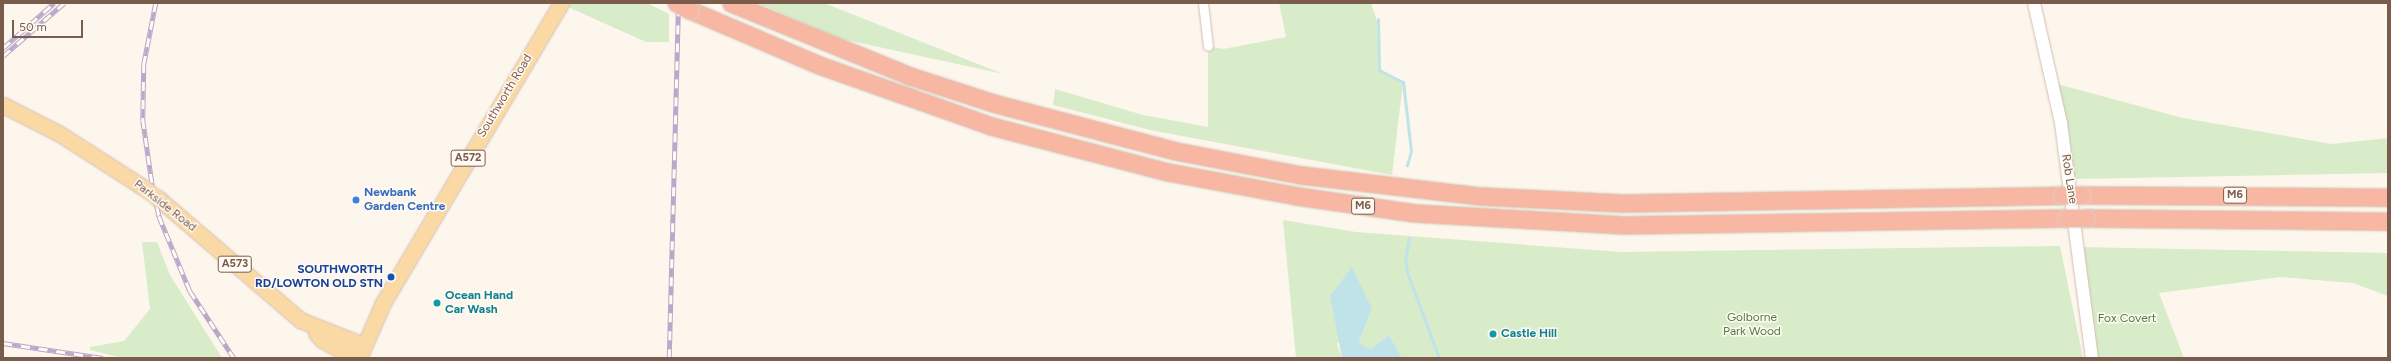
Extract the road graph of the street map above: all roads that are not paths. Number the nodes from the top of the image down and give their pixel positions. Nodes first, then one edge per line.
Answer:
1 (561, 3) edge
2 (731, 3) edge
3 (1203, 3) edge
4 (2034, 3) edge
5 (683, 6) edge
6 (1208, 46) dead end
7 (3, 105) edge
8 (2388, 187) edge
9 (2313, 195) junction
10 (2388, 197) edge
11 (2315, 220) junction
12 (2388, 221) edge
13 (2388, 229) edge
14 (312, 327) junction
15 (361, 352) edge
16 (354, 358) edge
17 (2092, 358) edge

1 - 15 main road, Southworth Road / A572
2 - 9 highway, M6, bridge
3 - 6 street
4 - 17 street, Rob Lane
5 - 11 highway, M6, bridge
7 - 14 main road, Parkside Road / A573, bridge
8 - 9 highway
9 - 10 highway, M6
11 - 12 highway, M6
11 - 13 highway
14 - 15 main road, Parkside Road / A573
14 - 16 main road, Parkside Road / A573

